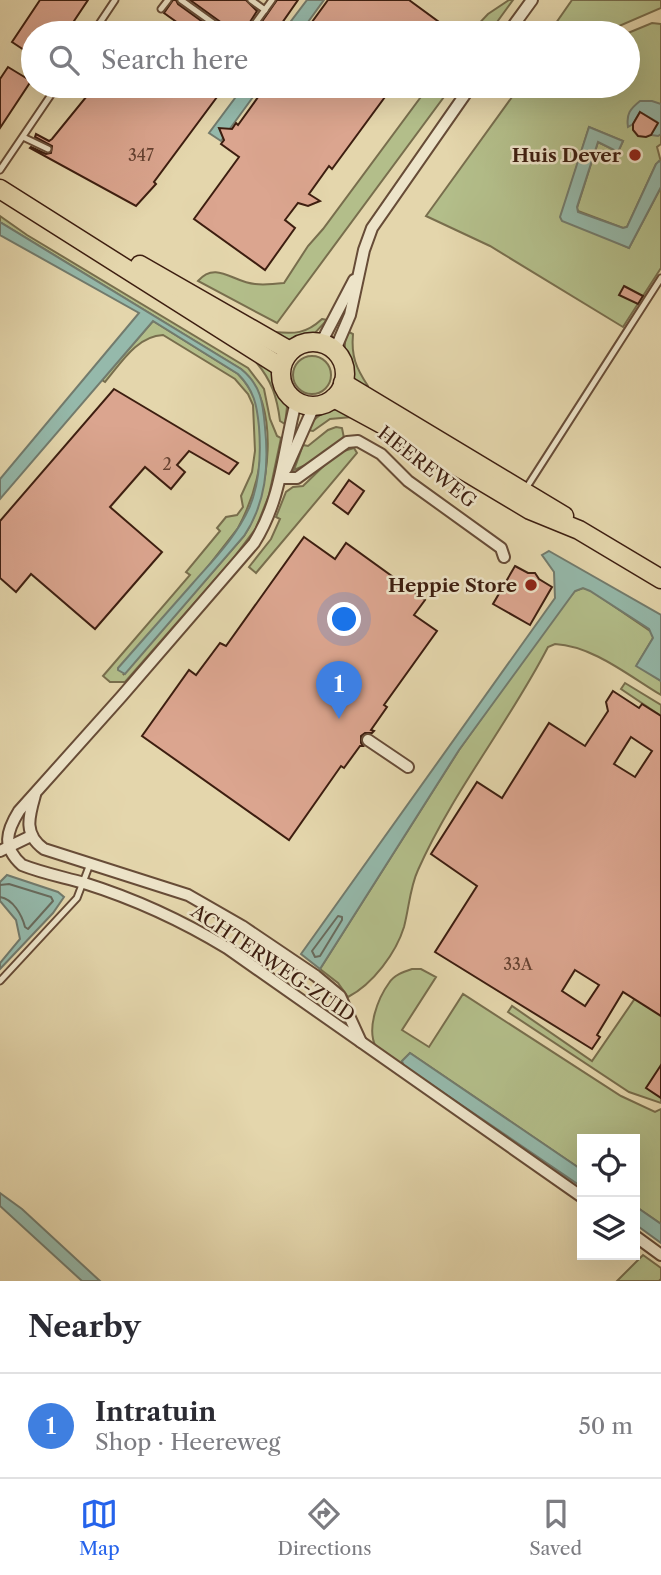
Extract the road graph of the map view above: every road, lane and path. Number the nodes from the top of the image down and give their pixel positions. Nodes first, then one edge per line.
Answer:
1 (115, 0) edge
2 (168, 0) edge
3 (181, 0) edge
4 (251, 0) edge
5 (272, 0) edge
6 (532, 0) edge
7 (161, 9) dead end
8 (265, 10) junction
9 (101, 21) edge
10 (210, 21) edge
11 (257, 21) edge
12 (517, 21) edge
13 (50, 98) edge
14 (463, 98) edge
15 (23, 137) junction
16 (48, 149) dead end
17 (0, 170) edge
18 (0, 189) edge
19 (661, 278) edge
20 (328, 346) junction
21 (285, 359) junction
22 (338, 391) junction
23 (305, 404) junction
24 (282, 478) junction
25 (521, 497) junction
26 (504, 556) dead end
27 (661, 579) edge
28 (368, 740) dead end
29 (408, 767) dead end
30 (35, 795) junction
31 (31, 836) junction
32 (4, 850) edge
33 (90, 864) junction
34 (84, 883) junction
35 (0, 981) edge
36 (362, 1044) junction
37 (581, 1197) edge
38 (640, 1240) edge
39 (661, 1255) edge

1 - 9 lane
2 - 7 lane
3 - 10 lane
4 - 8 lane
5 - 8 lane
6 - 12 street
8 - 11 lane
13 - 15 lane
14 - 20 street
15 - 16 lane
15 - 17 lane
18 - 21 main road
19 - 25 lane
20 - 21 main road
20 - 22 main road
21 - 23 main road
22 - 23 main road
22 - 25 main road, HEEREWEG
23 - 24 street
23 - 24 street
24 - 26 street, HEEREWEG
24 - 30 street
25 - 27 main road, HEEREWEG
28 - 29 street
30 - 31 street
30 - 32 street
31 - 32 street
31 - 33 street, ACHTERWEG-ZUID
32 - 34 street, ACHTERWEG-ZUID
33 - 34 lane
33 - 36 street, ACHTERWEG-ZUID
34 - 35 lane
34 - 36 street, ACHTERWEG-ZUID
36 - 37 street, ACHTERWEG-ZUID
38 - 39 street

